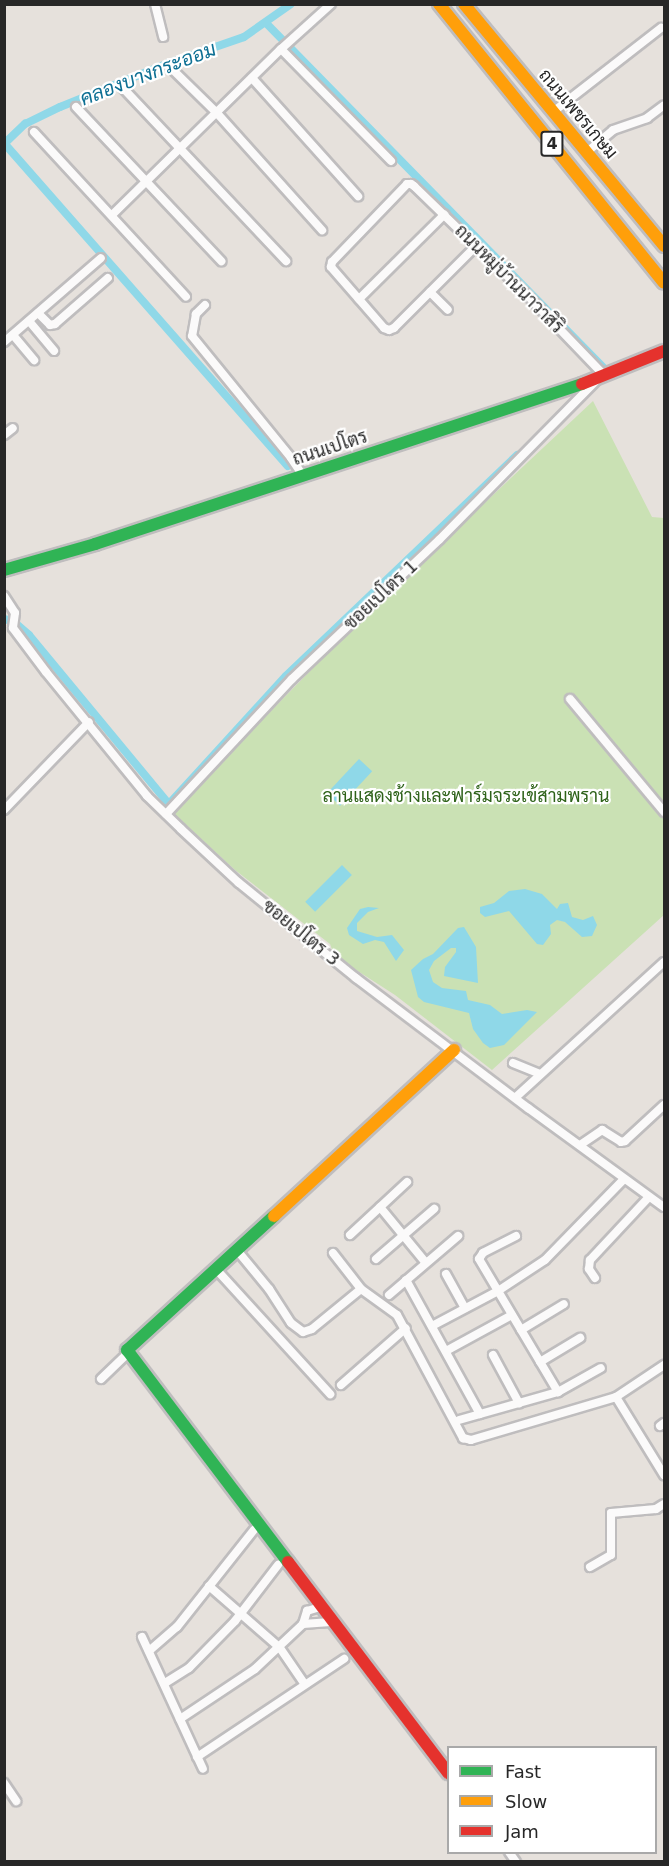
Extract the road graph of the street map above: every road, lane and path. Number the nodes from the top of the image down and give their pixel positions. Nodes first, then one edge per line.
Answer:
1 (155, 4) edge
2 (331, 4) edge
3 (439, 4) edge
4 (464, 4) edge
5 (661, 28) dead end
6 (163, 37) dead end
7 (283, 47) junction
8 (171, 68) dead end
9 (252, 78) junction
10 (123, 88) dead end
11 (664, 105) edge
12 (76, 107) dead end
13 (553, 111) junction
14 (216, 112) junction
15 (34, 132) dead end
16 (180, 147) junction
17 (587, 152) junction
18 (391, 161) dead end
19 (146, 181) junction
20 (358, 196) dead end
21 (112, 215) junction
22 (444, 215) junction
23 (322, 231) dead end
24 (476, 246) junction
25 (664, 246) edge
26 (101, 258) dead end
27 (221, 261) dead end
28 (286, 261) dead end
29 (108, 278) dead end
30 (664, 283) edge
31 (430, 292) junction
32 (186, 297) dead end
33 (358, 299) junction
34 (205, 305) dead end
35 (448, 310) dead end
36 (38, 313) junction
37 (29, 321) junction
38 (13, 335) junction
39 (4, 342) edge
40 (54, 351) dead end
41 (664, 351) edge
42 (34, 360) dead end
43 (599, 378) junction
44 (14, 428) dead end
45 (4, 435) edge
46 (303, 476) junction
47 (4, 570) edge
48 (4, 596) edge
49 (11, 627) edge
50 (570, 699) dead end
51 (89, 722) junction
52 (4, 810) edge
53 (664, 812) edge
54 (166, 814) junction
55 (664, 962) edge
56 (454, 1050) junction
57 (513, 1063) dead end
58 (540, 1074) junction
59 (516, 1097) junction
60 (664, 1106) edge
61 (580, 1145) junction
62 (624, 1179) junction
63 (407, 1182) dead end
64 (649, 1197) junction
65 (380, 1207) junction
66 (664, 1207) edge
67 (434, 1209) dead end
68 (350, 1235) dead end
69 (403, 1235) junction
70 (458, 1236) dead end
71 (516, 1236) dead end
72 (236, 1249) junction
73 (333, 1253) dead end
74 (376, 1259) dead end
75 (426, 1263) junction
76 (215, 1268) junction
77 (446, 1274) dead end
78 (595, 1278) dead end
79 (406, 1280) junction
80 (361, 1289) junction
81 (498, 1291) junction
82 (389, 1295) dead end
83 (564, 1304) dead end
84 (465, 1308) junction
85 (513, 1315) junction
86 (432, 1326) junction
87 (406, 1328) junction
88 (521, 1330) junction
89 (580, 1338) dead end
90 (446, 1351) junction
91 (128, 1353) junction
92 (493, 1355) dead end
93 (540, 1362) junction
94 (664, 1367) edge
95 (601, 1368) dead end
96 (102, 1378) dead end
97 (341, 1385) dead end
98 (558, 1392) junction
99 (330, 1394) dead end
100 (616, 1397) junction
101 (519, 1403) junction
102 (480, 1414) junction
103 (459, 1420) dead end
104 (664, 1475) edge
105 (664, 1504) edge
106 (254, 1530) dead end
107 (278, 1565) dead end
108 (590, 1567) dead end
109 (209, 1586) junction
110 (322, 1606) junction
111 (241, 1614) junction
112 (334, 1622) junction
113 (303, 1624) junction
114 (141, 1637) dead end
115 (279, 1648) junction
116 (149, 1651) junction
117 (344, 1659) dead end
118 (165, 1683) junction
119 (304, 1683) junction
120 (180, 1719) junction
121 (197, 1757) junction
122 (203, 1769) dead end
123 (447, 1772) edge
124 (4, 1783) edge
125 (16, 1801) dead end

1 - 6 street
2 - 7 street
3 - 30 street, 4
4 - 13 street, ถนนเพชรเกษม / 4
5 - 13 street
7 - 9 street
7 - 18 street
8 - 14 street
9 - 14 street
9 - 20 street
10 - 16 street
11 - 17 street
12 - 19 street
13 - 17 street, ถนนเพชรเกษม / 4
14 - 16 street
14 - 23 street
15 - 21 street
16 - 19 street
16 - 28 street
17 - 25 street, ถนนเพชรเกษม / 4
19 - 21 street
19 - 27 street
21 - 32 street
22 - 24 street, ถนนหมู่บ้านนาวาสิริ
22 - 33 street
22 - 33 street, ถนนหมู่บ้านนาวาสิริ
24 - 31 street
24 - 43 street, ถนนหมู่บ้านนาวาสิริ
26 - 36 street
29 - 36 street
31 - 33 street
31 - 35 street
34 - 46 street
36 - 37 street
37 - 38 street
37 - 40 street
38 - 39 street
38 - 42 street
41 - 43 street, ถนนเปโตร
43 - 46 street, ถนนเปโตร
43 - 54 street, ซอยเปโตร 1
44 - 45 street
46 - 47 street, ถนนเปโตร
48 - 49 street, ซอยเปโตร 3
49 - 51 street, ซอยเปโตร 3
50 - 53 street
51 - 52 street
51 - 54 street, ซอยเปโตร 3
54 - 56 street, ซอยเปโตร 3
55 - 58 street
56 - 59 street, ซอยเปโตร 3
56 - 72 street
57 - 58 street
58 - 59 street
59 - 61 street, ซอยเปโตร 3
60 - 61 street
61 - 62 street, ซอยเปโตร 3
62 - 64 street, ซอยเปโตร 3
62 - 81 street
63 - 65 street
64 - 66 street, ซอยเปโตร 3
64 - 78 street
65 - 68 street
65 - 69 street
67 - 69 street
69 - 74 street
69 - 75 street
70 - 75 street
71 - 81 street
72 - 76 street
72 - 80 street
73 - 80 street
75 - 79 street
76 - 91 street
76 - 99 street
77 - 84 street
79 - 82 street
79 - 86 street
80 - 87 street
81 - 84 street
81 - 85 street
83 - 88 street
84 - 86 street
85 - 88 street
85 - 90 street
86 - 90 street
87 - 97 street
87 - 100 street
88 - 93 street
89 - 93 street
90 - 102 street
91 - 96 street
91 - 110 street
92 - 101 street
93 - 98 street
94 - 100 street
95 - 98 street
98 - 101 street
100 - 104 street
101 - 102 street
102 - 103 street
105 - 108 street
106 - 109 street
107 - 111 street
109 - 111 street
109 - 116 street
110 - 112 street
110 - 113 street
111 - 115 street
111 - 118 street
112 - 113 street
112 - 123 street
113 - 115 street
114 - 116 street
115 - 119 street
115 - 120 street
116 - 118 street
117 - 119 street
118 - 120 street
119 - 121 street
120 - 121 street
121 - 122 street
124 - 125 street

